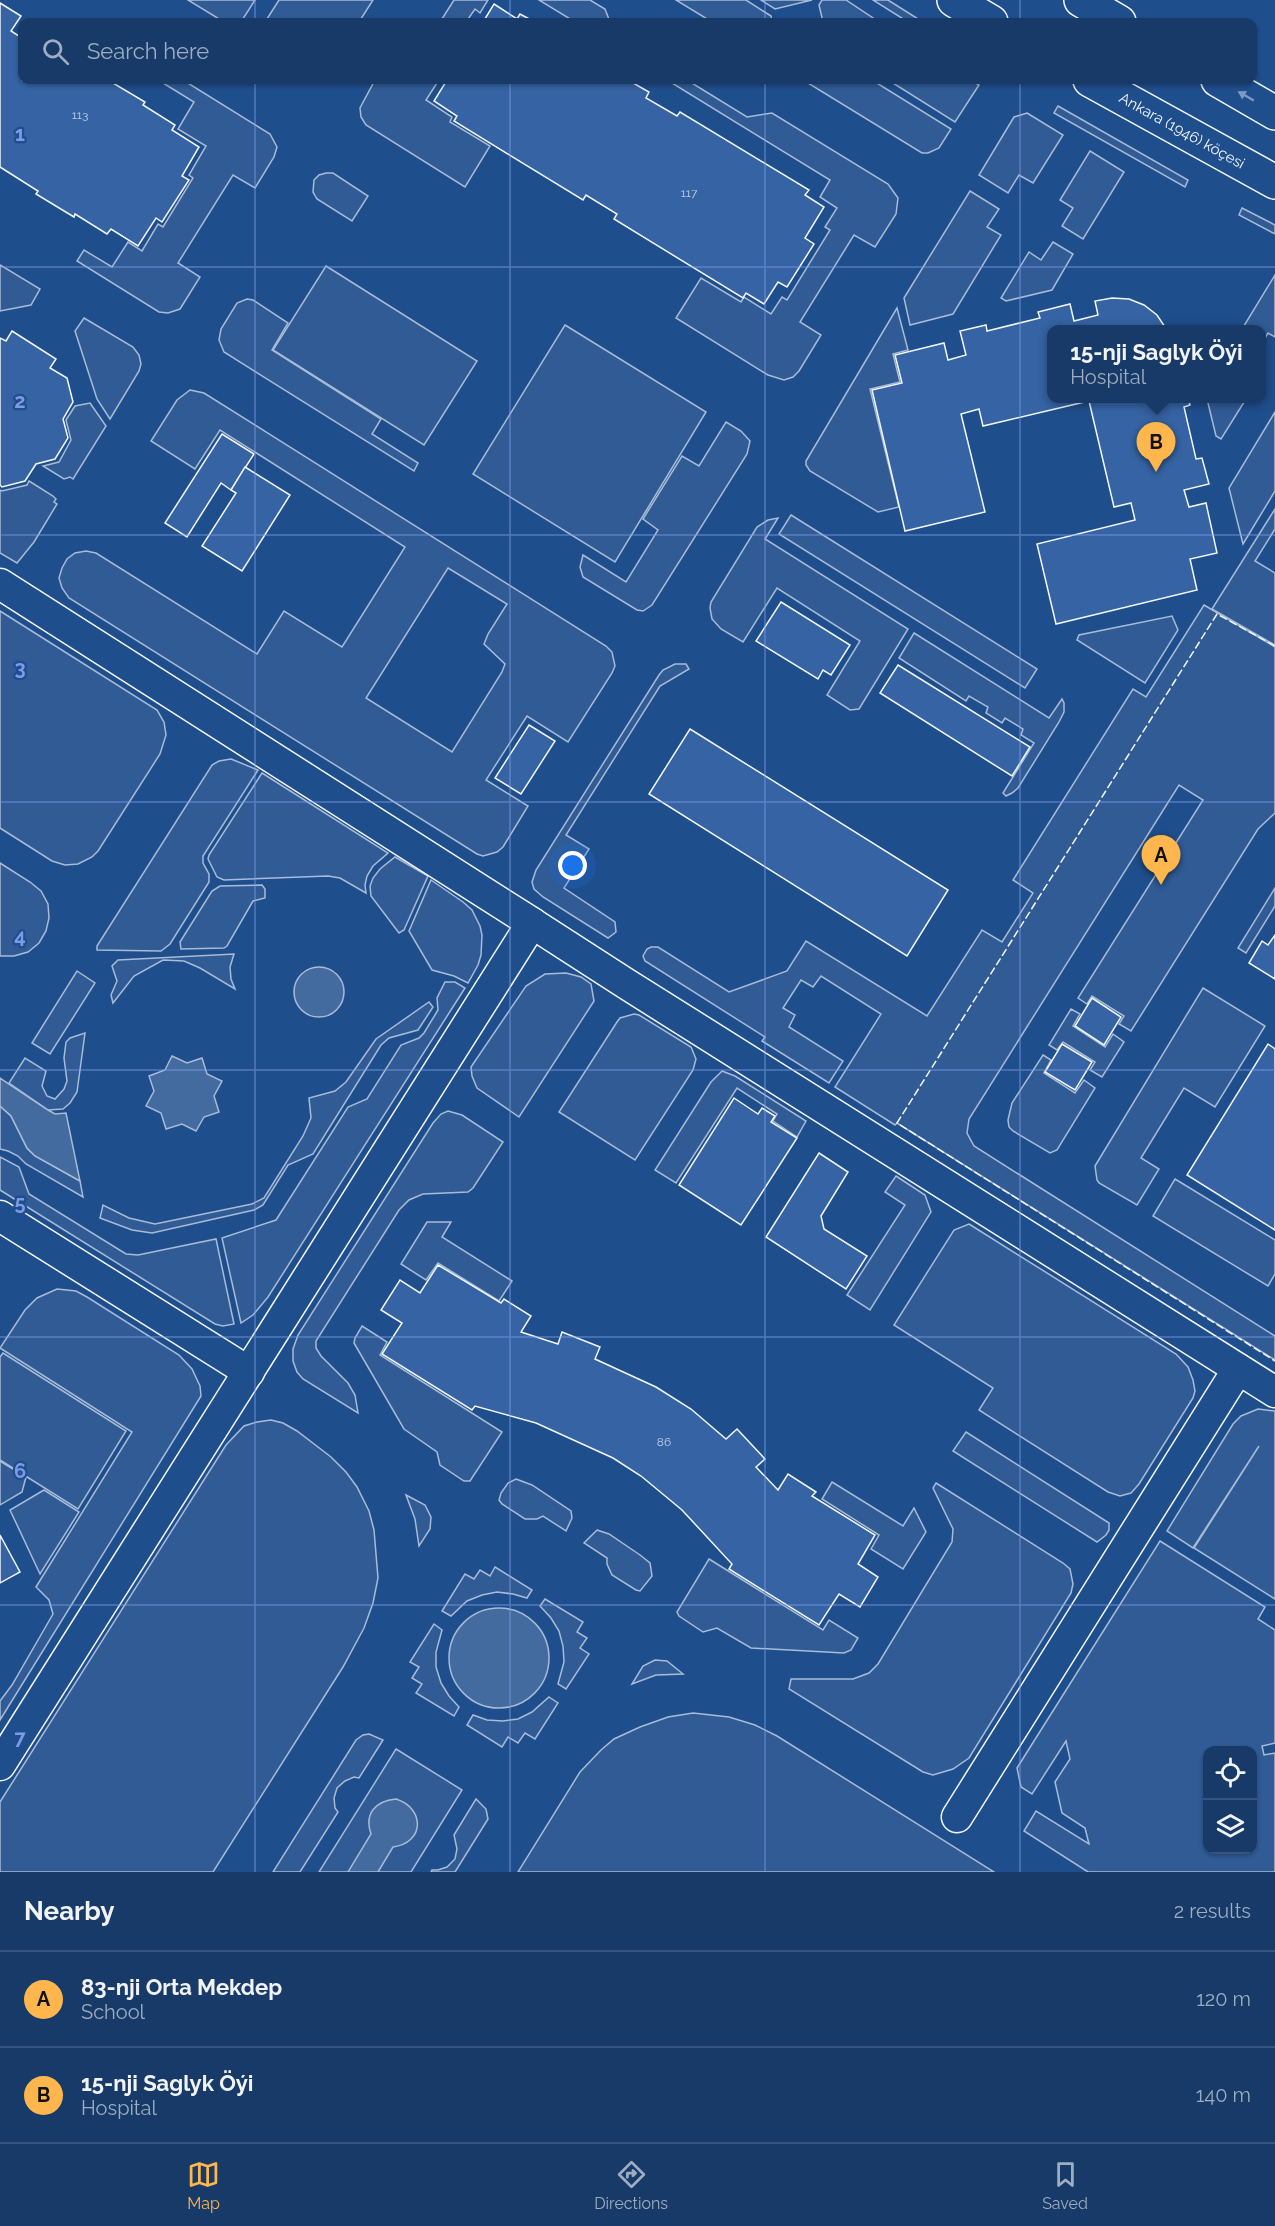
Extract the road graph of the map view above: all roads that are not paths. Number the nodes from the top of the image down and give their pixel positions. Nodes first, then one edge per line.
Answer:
1 (954, 0) edge
2 (1081, 0) edge
3 (984, 18) edge
4 (1112, 18) edge
5 (1097, 84) edge
6 (1225, 84) edge
7 (1275, 113) edge
8 (1275, 182) edge
9 (0, 584) edge
10 (532, 923) junction
11 (0, 1216) edge
12 (1238, 1369) junction
13 (249, 1372) junction
14 (1275, 1392) edge
15 (0, 1765) edge
16 (957, 1817) dead end

1 - 3 main road
2 - 4 main road
5 - 8 main road, Ankara (1946) köçesi
7 -> 6 main road
9 - 10 street
10 - 12 street
10 - 13 street
11 - 13 street
12 - 14 street
12 - 16 street
13 - 15 street

